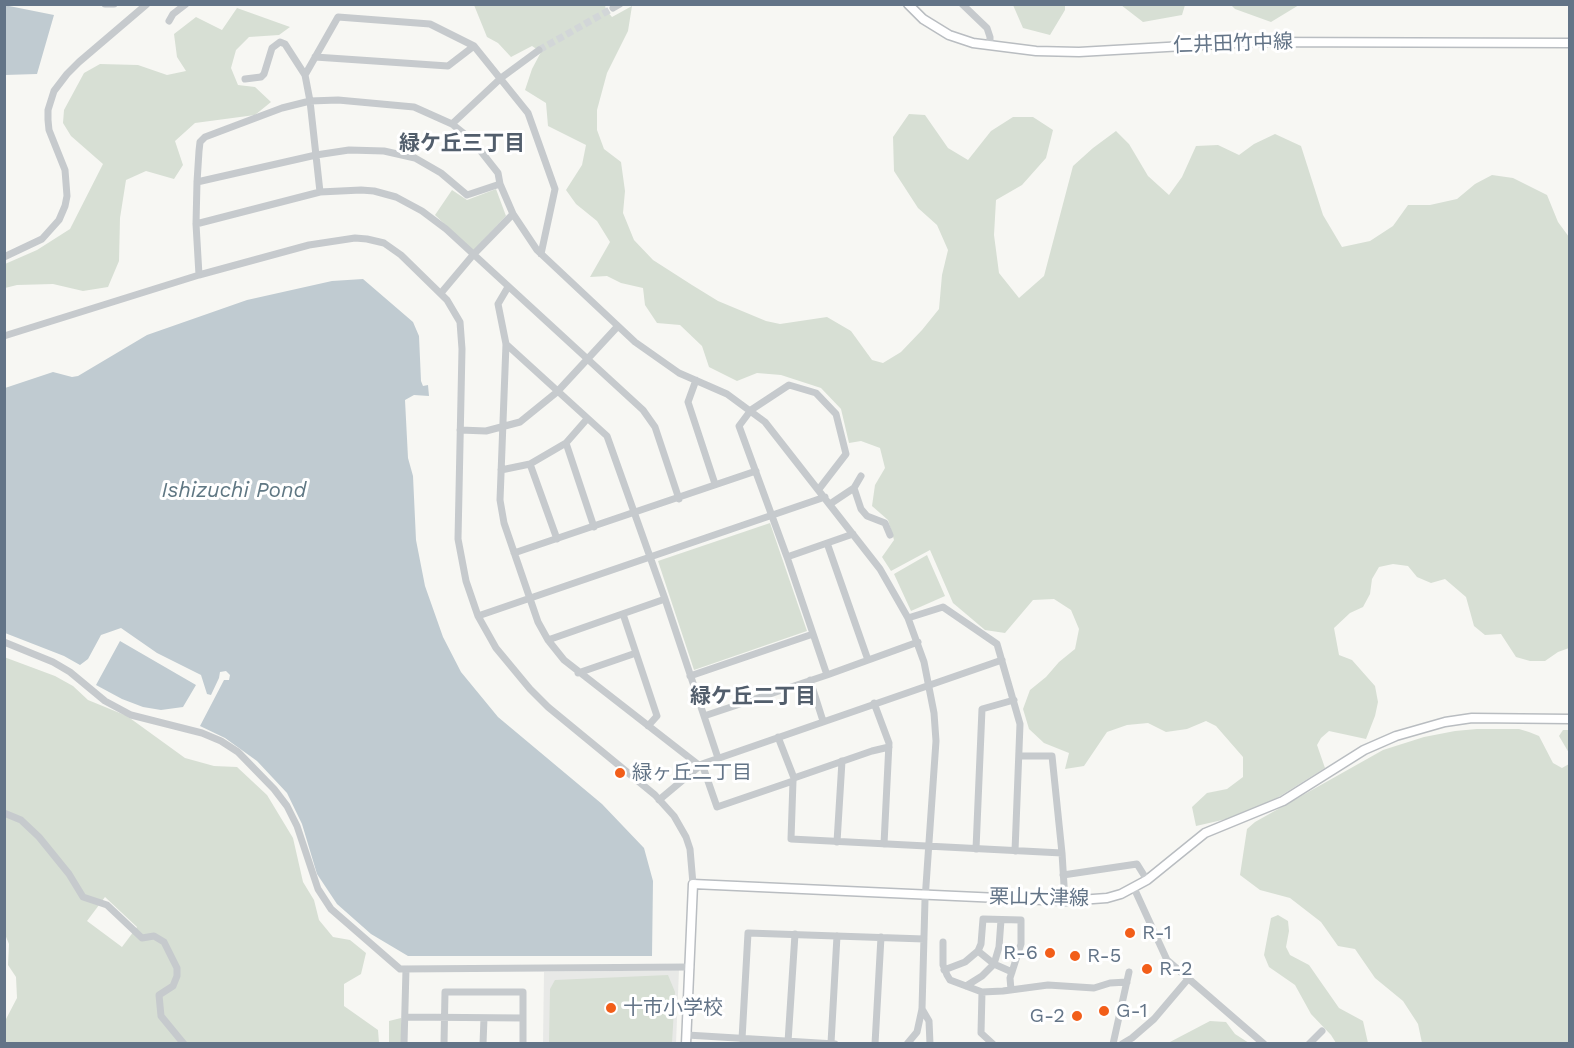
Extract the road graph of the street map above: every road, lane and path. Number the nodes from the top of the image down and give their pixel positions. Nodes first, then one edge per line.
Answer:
1 (105, 4) edge
2 (114, 4) edge
3 (147, 4) edge
4 (186, 4) edge
5 (908, 4) edge
6 (962, 4) edge
7 (169, 21) dead end
8 (1569, 43) edge
9 (990, 45) junction
10 (474, 46) junction
11 (539, 50) tunnel mouth
12 (315, 57) junction
13 (305, 75) junction
14 (501, 78) junction
15 (245, 79) dead end
16 (310, 100) junction
17 (452, 124) junction
18 (316, 155) junction
19 (197, 182) junction
20 (500, 184) junction
21 (320, 192) junction
22 (513, 214) junction
23 (196, 224) junction
24 (541, 254) junction
25 (473, 255) junction
26 (4, 257) edge
27 (199, 275) junction
28 (508, 287) junction
29 (441, 293) junction
30 (618, 327) junction
31 (4, 336) edge
32 (506, 344) junction
33 (586, 360) junction
34 (696, 380) junction
35 (557, 392) junction
36 (751, 410) junction
37 (587, 419) junction
38 (502, 428) junction
39 (460, 430) junction
40 (566, 443) junction
41 (530, 464) junction
42 (501, 470) junction
43 (756, 471) junction
44 (861, 476) dead end
45 (715, 484) junction
46 (855, 488) junction
47 (819, 489) junction
48 (679, 499) junction
49 (828, 501) junction
50 (634, 513) junction
51 (772, 516) junction
52 (594, 527) junction
53 (853, 534) junction
54 (890, 535) dead end
55 (557, 539) junction
56 (827, 543) junction
57 (514, 554) junction
58 (787, 557) junction
59 (650, 558) junction
60 (529, 598) junction
61 (665, 599) junction
62 (623, 614) junction
63 (478, 616) junction
64 (908, 618) junction
65 (813, 634) junction
66 (548, 639) junction
67 (4, 642) edge
68 (918, 642) junction
69 (636, 653) junction
70 (868, 660) junction
71 (1002, 660) junction
72 (578, 673) junction
73 (826, 675) junction
74 (690, 676) junction
75 (810, 680) junction
76 (929, 684) junction
77 (1014, 700) junction
78 (874, 704) junction
79 (704, 716) junction
80 (1569, 720) edge
81 (823, 721) junction
82 (648, 726) junction
83 (778, 737) junction
84 (889, 747) junction
85 (1019, 756) junction
86 (718, 758) junction
87 (842, 761) junction
88 (701, 765) junction
89 (794, 779) junction
90 (659, 800) junction
91 (4, 813) edge
92 (837, 842) junction
93 (884, 844) junction
94 (929, 846) junction
95 (976, 849) junction
96 (1015, 851) junction
97 (1062, 853) junction
98 (1063, 875) junction
99 (1147, 880) junction
100 (693, 884) junction
101 (1134, 888) junction
102 (926, 894) junction
103 (1065, 901) junction
104 (1001, 920) junction
105 (795, 934) junction
106 (837, 936) junction
107 (881, 937) junction
108 (924, 939) junction
109 (943, 942) dead end
110 (978, 951) junction
111 (994, 964) junction
112 (690, 967) junction
113 (406, 969) junction
114 (944, 970) junction
115 (1011, 972) junction
116 (1129, 972) dead end
117 (1188, 979) junction
118 (1127, 982) junction
119 (966, 986) junction
120 (1011, 990) junction
121 (982, 992) junction
122 (922, 1009) junction
123 (405, 1017) junction
124 (445, 1018) junction
125 (484, 1018) junction
126 (523, 1018) junction
127 (1322, 1031) dead end
128 (742, 1039) junction
129 (686, 1040) edge
130 (772, 1042) edge
131 (789, 1042) junction
132 (833, 1043) edge
133 (184, 1044) edge
134 (404, 1044) edge
135 (444, 1044) edge
136 (483, 1044) edge
137 (523, 1044) edge
138 (875, 1044) edge
139 (907, 1044) edge
140 (930, 1044) edge
141 (993, 1044) edge
142 (1113, 1044) edge
143 (1122, 1044) edge
144 (1264, 1044) edge
145 (1309, 1044) edge

1 - 2 street
3 - 26 street
4 - 7 street
5 - 9 main road, 仁井田竹中線
6 - 9 street
8 - 9 main road, 仁井田竹中線
10 - 12 street
10 - 12 street
10 - 14 street
11 - 14 street
12 - 13 street
13 - 15 street
13 - 16 street
14 - 17 street
14 - 24 street
16 - 17 street
16 - 18 street
16 - 19 street
17 - 20 street
18 - 19 street
18 - 20 street
18 - 21 street
19 - 23 street
20 - 22 street
21 - 23 street
21 - 25 street
22 - 24 street
22 - 25 street
23 - 27 street
24 - 30 street
25 - 28 street
25 - 29 street
27 - 29 street
27 - 31 street
28 - 32 street
28 - 33 street
29 - 39 street
30 - 33 street
30 - 34 street
32 - 35 street
32 - 38 street
33 - 35 street
33 - 48 street
34 - 36 street
34 - 45 street
35 - 37 street
35 - 38 street
36 - 43 street
36 - 47 street
36 - 47 street
37 - 40 street
37 - 50 street
38 - 39 street
38 - 42 street
39 - 63 street
40 - 41 street
40 - 52 street
41 - 42 street
41 - 55 street
42 - 57 street
43 - 45 street
43 - 51 street
44 - 46 street
45 - 48 street
46 - 49 street
46 - 54 street
47 - 49 street
48 - 50 street
49 - 51 street
49 - 53 street
50 - 52 street
50 - 59 street
51 - 58 street
51 - 59 street
52 - 55 street
53 - 56 street
53 - 64 street
55 - 57 street
56 - 58 street
56 - 70 street
57 - 60 street
58 - 65 street
59 - 60 street
59 - 61 street
60 - 63 street
60 - 66 street
61 - 62 street
61 - 74 street
62 - 66 street
62 - 69 street
63 - 90 street
64 - 68 street
64 - 71 street
65 - 73 street
65 - 74 street
66 - 72 street
67 - 113 street
68 - 70 street
68 - 76 street
69 - 72 street
69 - 82 street
70 - 73 street
71 - 76 street
71 - 77 street
72 - 82 street
73 - 75 street
74 - 79 street
75 - 79 street
75 - 81 street
76 - 78 street
76 - 94 street
77 - 85 street
77 - 95 street
78 - 81 street
78 - 84 street
79 - 86 street
80 - 99 main road, 栗山大津線
81 - 83 street
82 - 88 street
83 - 86 street
83 - 89 street
84 - 87 street
84 - 93 street
85 - 96 street
85 - 97 street
86 - 88 street
87 - 89 street
87 - 92 street
88 - 89 street
88 - 90 street
89 - 92 street
90 - 100 street
91 - 133 street
92 - 93 street
93 - 94 street
94 - 95 street
94 - 102 street
95 - 96 street
96 - 97 street
97 - 98 street
98 - 99 street
98 - 103 street
99 - 101 main road, 栗山大津線
100 - 102 main road, 栗山大津線
100 - 112 main road
101 - 103 main road, 栗山大津線
101 - 117 street
102 - 103 main road, 栗山大津線
102 - 108 street
104 - 110 street
104 - 111 street
104 - 115 street
105 - 106 street
105 - 128 street
105 - 131 street
106 - 107 street
106 - 132 street
107 - 108 street
107 - 138 street
108 - 122 street
109 - 114 street
110 - 111 street
110 - 114 street
111 - 115 street
111 - 119 street
112 - 113 street
112 - 129 main road
113 - 123 street
114 - 119 street
115 - 120 street
116 - 118 street
117 - 143 street
117 - 144 street
118 - 120 street
118 - 142 street
119 - 121 street
120 - 121 street
121 - 141 street
122 - 139 street
122 - 140 street
123 - 124 street
123 - 134 street
124 - 125 street
124 - 126 street
124 - 135 street
125 - 126 street
125 - 136 street
126 - 137 street
127 - 145 street
128 - 129 street
128 - 130 street
130 - 131 street
131 - 132 street

